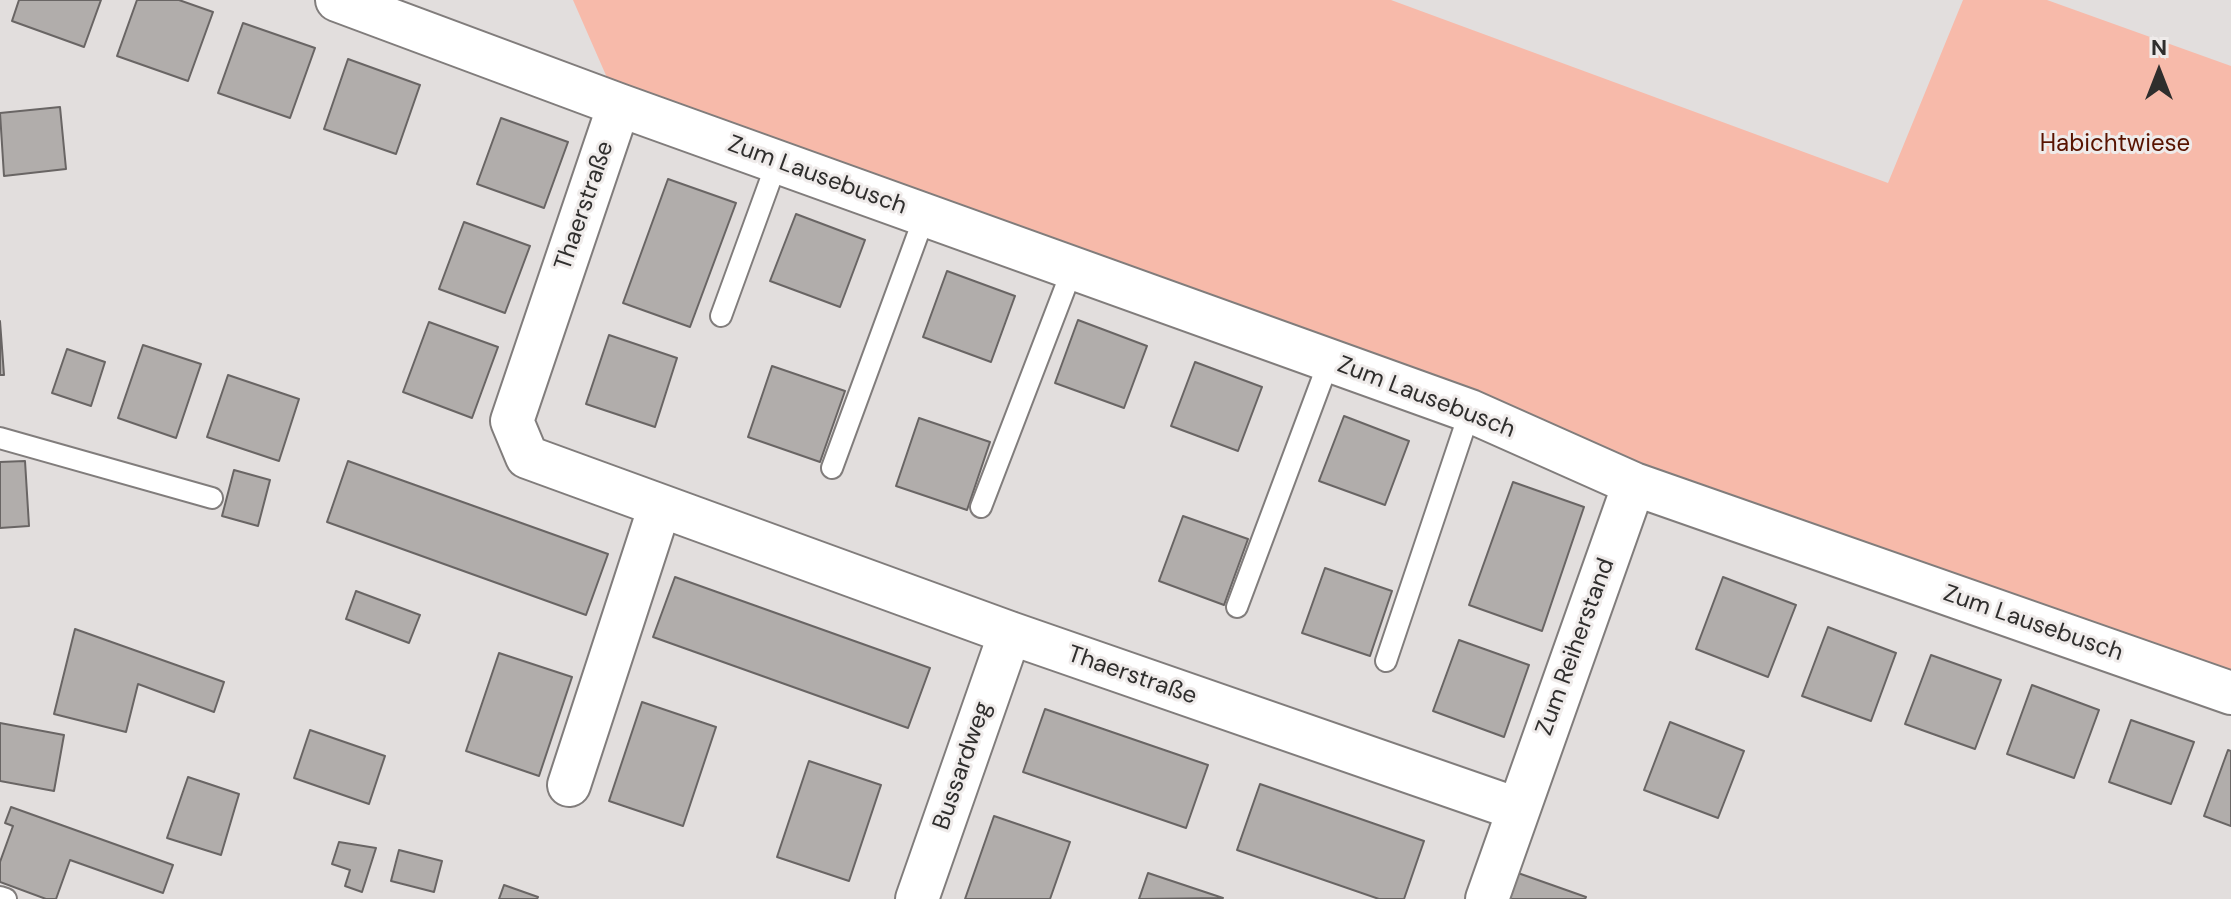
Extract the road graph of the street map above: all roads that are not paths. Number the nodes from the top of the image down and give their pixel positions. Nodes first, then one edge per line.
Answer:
1 (337, 0) edge
2 (619, 105) junction
3 (777, 162) junction
4 (925, 215) junction
5 (1072, 270) junction
6 (721, 316) dead end
7 (1329, 361) junction
8 (1470, 411) junction
9 (0, 438) edge
10 (832, 468) dead end
11 (1634, 484) junction
12 (212, 498) dead end
13 (660, 506) junction
14 (981, 507) dead end
15 (1237, 607) dead end
16 (1010, 633) junction
17 (1386, 661) dead end
18 (2231, 693) edge
19 (569, 785) dead end
20 (1517, 809) junction
21 (0, 897) edge
22 (6, 899) edge
23 (917, 899) edge
24 (1487, 899) edge

1 - 2 street
2 - 3 street, Zum Lausebusch
2 - 13 street, Thaerstraße
3 - 4 street, Zum Lausebusch
3 - 6 lane
4 - 5 street, Zum Lausebusch
4 - 10 lane
5 - 7 street, Zum Lausebusch
5 - 14 lane
7 - 8 street, Zum Lausebusch
7 - 15 lane
8 - 11 street, Zum Lausebusch
8 - 17 lane
9 - 12 lane
11 - 18 street, Zum Lausebusch
11 - 20 street, Zum Reiherstand
13 - 16 street, Thaerstraße
13 - 19 street
16 - 20 street, Thaerstraße
16 - 23 street, Bussardweg
20 - 24 street
21 - 22 lane

